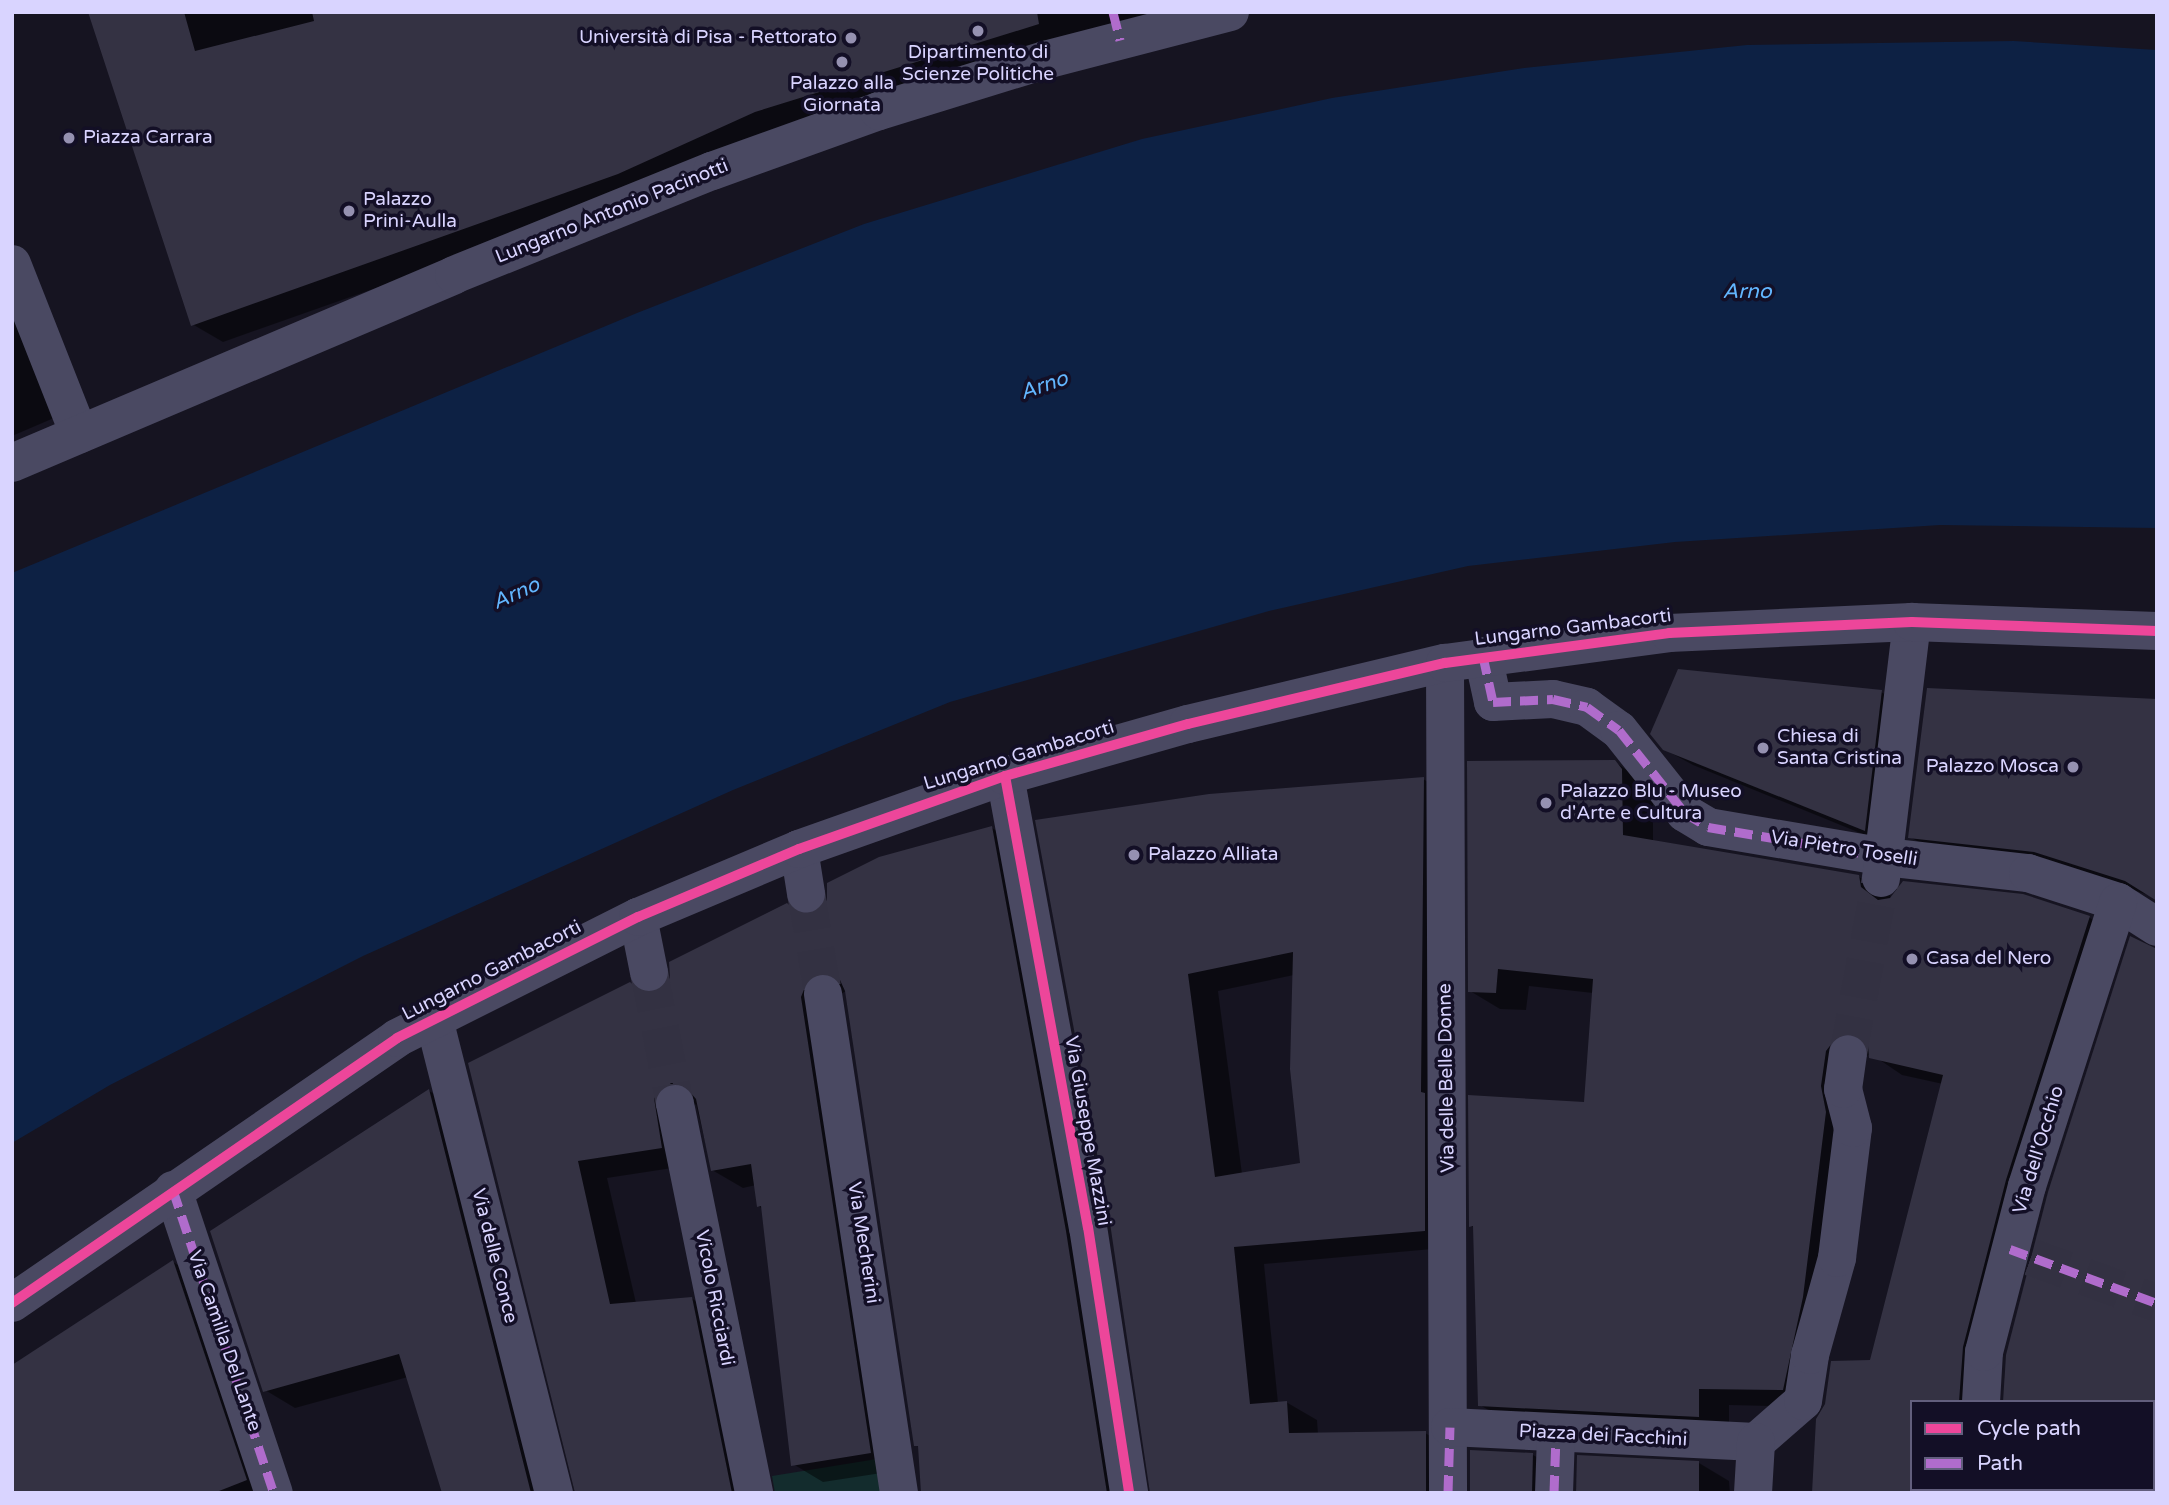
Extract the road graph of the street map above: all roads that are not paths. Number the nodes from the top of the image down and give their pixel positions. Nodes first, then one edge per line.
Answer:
1 (1230, 12) edge
2 (1116, 26) edge
3 (12, 264) edge
4 (79, 434) junction
5 (12, 463) edge
6 (1912, 622) junction
7 (2157, 631) edge
8 (1483, 656) junction
9 (1445, 663) junction
10 (1005, 776) junction
11 (799, 849) junction
12 (1883, 867) junction
13 (806, 893) tunnel mouth
14 (2118, 902) junction
15 (638, 917) junction
16 (2157, 927) edge
17 (649, 972) tunnel mouth
18 (823, 994) tunnel mouth
19 (434, 1019) junction
20 (1847, 1054) tunnel mouth
21 (675, 1104) tunnel mouth
22 (173, 1190) junction
23 (12, 1303) edge
24 (1981, 1400) edge
25 (1450, 1427) junction
26 (1556, 1435) junction
27 (1756, 1442) junction
28 (274, 1493) edge
29 (554, 1493) edge
30 (754, 1493) edge
31 (899, 1493) edge
32 (1129, 1493) edge
33 (1448, 1493) edge
34 (1554, 1493) edge
35 (1753, 1493) edge

1 - 2 street, Lungarno Antonio Pacinotti
2 - 4 street, Lungarno Antonio Pacinotti
3 - 4 street
4 - 5 street, Lungarno Antonio Pacinotti
6 - 7 street, Lungarno Gambacorti
6 - 8 street, Lungarno Gambacorti
6 - 12 street
8 - 9 street, Lungarno Gambacorti
8 - 12 street, Via Pietro Toselli
9 - 10 street, Lungarno Gambacorti
9 - 25 street, Via delle Belle Donne
10 - 11 street, Lungarno Gambacorti
10 - 32 street, Via Giuseppe Mazzini
11 - 13 street
11 - 15 street, Lungarno Gambacorti
12 - 14 street, Via Pietro Toselli
14 - 16 street, Via Pietro Toselli
14 - 24 street, Via dell'Occhio
15 - 17 street
15 - 19 street, Lungarno Gambacorti
18 - 31 street, Via Mecherini
19 - 22 street, Lungarno Gambacorti
19 - 29 street, Via delle Conce
20 - 27 street
21 - 30 street, Vicolo Ricciardi
22 - 23 street, Lungarno Gambacorti
22 - 28 street, Via Camilla Del Lante
25 - 26 street, Piazza dei Facchini
25 - 33 street, Via delle Belle Donne
26 - 27 street, Piazza dei Facchini
26 - 34 street
27 - 35 street

